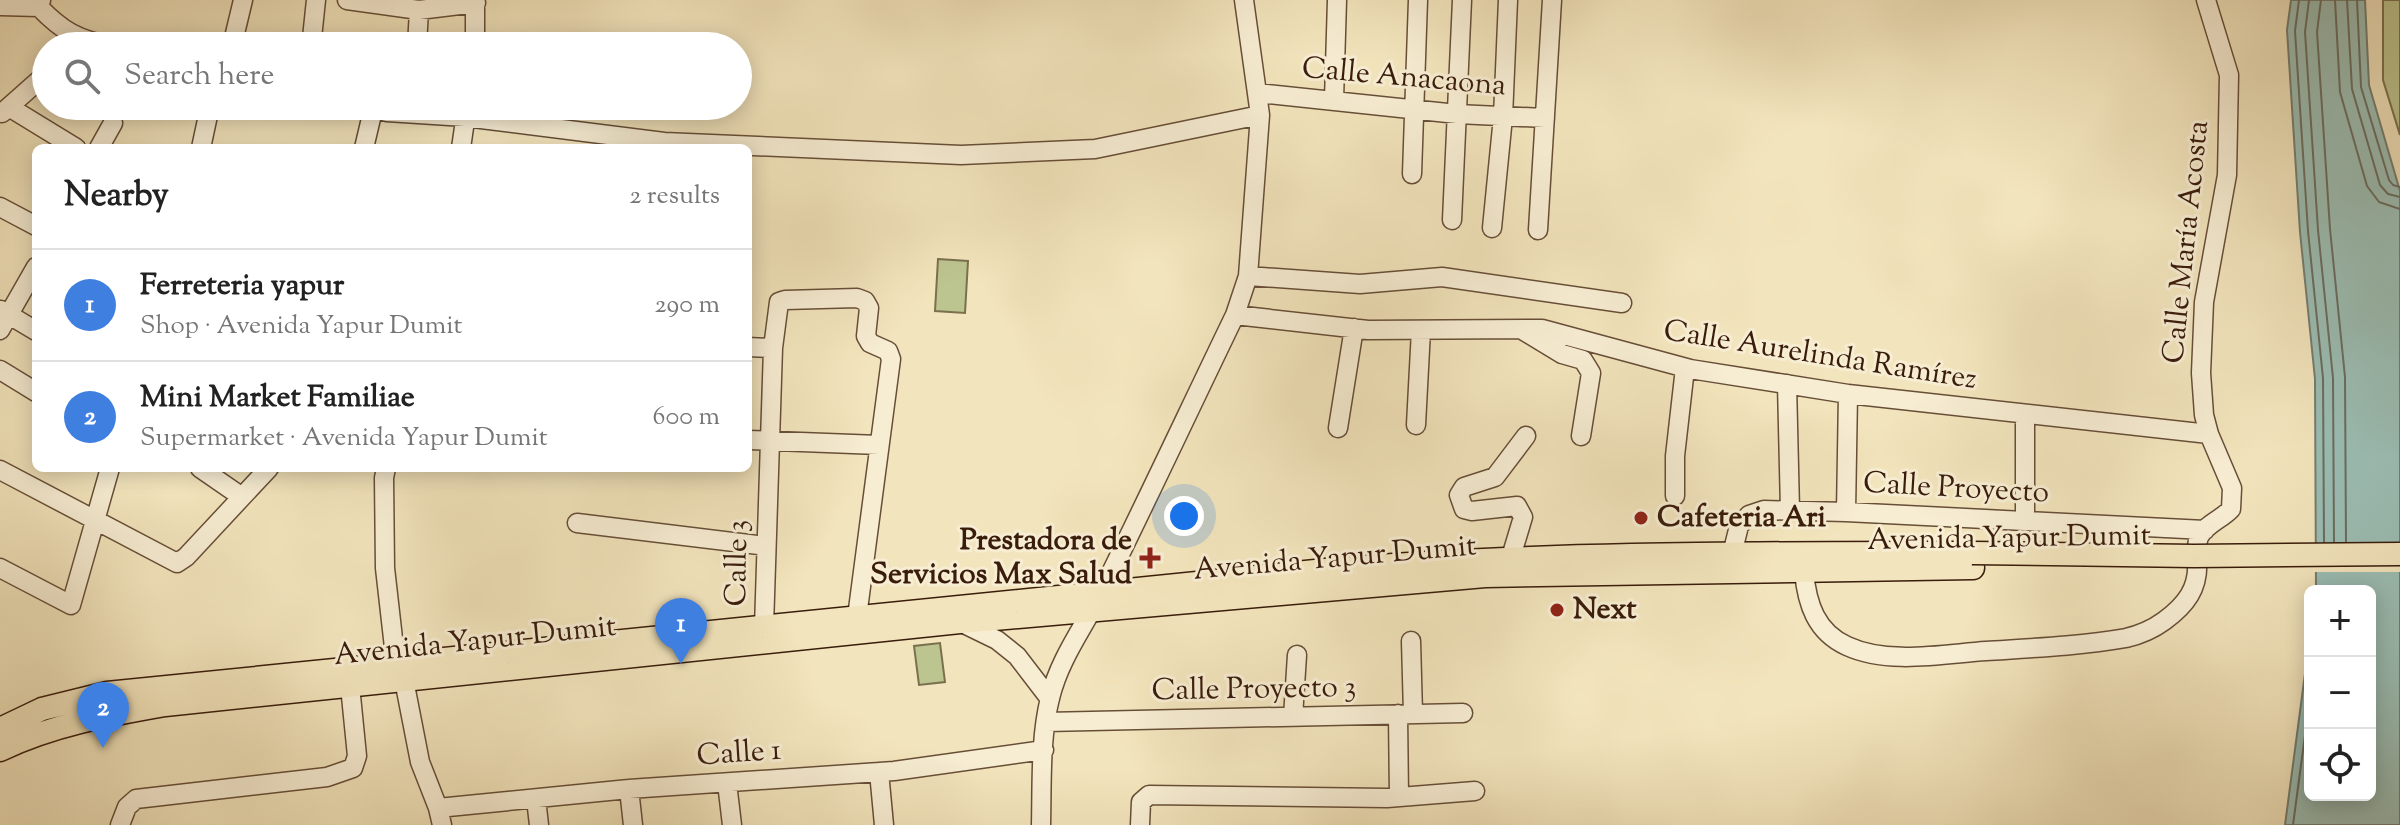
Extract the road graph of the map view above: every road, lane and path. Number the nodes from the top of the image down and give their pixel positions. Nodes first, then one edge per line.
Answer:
1 (243, 0) edge
2 (316, 0) edge
3 (347, 0) edge
4 (1244, 0) edge
5 (1337, 0) edge
6 (1418, 0) edge
7 (1462, 0) edge
8 (1508, 0) edge
9 (1552, 0) edge
10 (2206, 0) edge
11 (476, 2) edge
12 (40, 4) edge
13 (0, 6) edge
14 (419, 10) junction
15 (65, 32) edge
16 (235, 32) edge
17 (313, 32) edge
18 (418, 32) edge
19 (475, 32) edge
20 (32, 87) edge
21 (1258, 93) junction
22 (1334, 100) junction
23 (1413, 109) junction
24 (5, 111) edge
25 (1457, 114) junction
26 (1260, 115) junction
27 (1503, 117) junction
28 (1545, 118) junction
29 (207, 120) edge
30 (366, 120) edge
31 (465, 120) edge
32 (523, 120) edge
33 (113, 123) dead end
34 (68, 144) edge
35 (101, 144) edge
36 (202, 144) edge
37 (364, 144) edge
38 (462, 144) edge
39 (710, 144) edge
40 (752, 146) edge
41 (1412, 174) dead end
42 (0, 207) edge
43 (1452, 220) dead end
44 (32, 224) edge
45 (1492, 228) dead end
46 (1538, 230) dead end
47 (32, 273) edge
48 (1248, 276) junction
49 (1622, 303) dead end
50 (1235, 315) junction
51 (3, 318) edge
52 (1354, 328) junction
53 (32, 329) edge
54 (1520, 329) junction
55 (1421, 330) junction
56 (752, 347) edge
57 (773, 348) junction
58 (1685, 368) junction
59 (0, 370) edge
60 (1787, 384) junction
61 (32, 390) edge
62 (1848, 394) junction
63 (2025, 415) junction
64 (1416, 425) dead end
65 (1338, 428) dead end
66 (2209, 434) junction
67 (1526, 436) dead end
68 (1581, 436) dead end
69 (752, 440) edge
70 (768, 440) junction
71 (879, 445) junction
72 (0, 470) edge
73 (109, 472) edge
74 (206, 472) edge
75 (265, 472) edge
76 (385, 472) edge
77 (1675, 496) dead end
78 (242, 497) junction
79 (1790, 510) junction
80 (1846, 512) junction
81 (2025, 520) junction
82 (96, 521) junction
83 (577, 523) dead end
84 (2205, 530) junction
85 (766, 546) junction
86 (1732, 554) junction
87 (2400, 554) edge
88 (1511, 557) junction
89 (1972, 561) junction
90 (1575, 564) junction
91 (2400, 565) edge
92 (0, 568) edge
93 (1804, 572) junction
94 (1096, 602) junction
95 (857, 617) junction
96 (960, 622) junction
97 (764, 627) junction
98 (1411, 641) dead end
99 (1297, 655) dead end
100 (400, 672) junction
101 (350, 686) junction
102 (1050, 699) junction
103 (1463, 713) dead end
104 (1406, 714) junction
105 (1293, 717) junction
106 (1046, 722) junction
107 (0, 729) edge
108 (0, 750) edge
109 (1044, 750) junction
110 (879, 772) junction
111 (727, 783) junction
112 (629, 789) junction
113 (1475, 791) dead end
114 (1399, 797) junction
115 (536, 799) junction
116 (440, 816) edge
117 (120, 825) edge
118 (539, 825) edge
119 (633, 825) edge
120 (732, 825) edge
121 (884, 825) edge
122 (1041, 825) edge
123 (1140, 825) edge

1 - 16 street
2 - 17 street
3 - 14 street
4 - 21 street
5 - 22 street
6 - 23 street
7 - 25 street
8 - 27 street
9 - 28 street
10 - 66 street, Calle María Acosta
11 - 14 street
11 - 19 street
12 - 13 street
12 - 15 street
14 - 18 street
20 - 24 street
21 - 22 street, Calle Anacaona
21 - 26 street
22 - 23 street, Calle Anacaona
23 - 25 street, Calle Anacaona
23 - 41 street
24 - 34 street
25 - 27 street, Calle Anacaona
25 - 43 street
26 - 40 street
26 - 48 street
27 - 28 street, Calle Anacaona
27 - 45 street
28 - 46 street
29 - 36 street
30 - 37 street
31 - 38 street
32 - 39 street
33 - 35 street
42 - 44 street
47 - 51 street
48 - 49 street
48 - 50 street
50 - 52 street, Calle Aurelinda Ramírez
50 - 94 street
51 - 53 street
52 - 55 street, Calle Aurelinda Ramírez
52 - 65 street
54 - 55 street, Calle Aurelinda Ramírez
54 - 58 street, Calle Aurelinda Ramírez
54 - 68 street
55 - 64 street
56 - 57 street
57 - 70 street, Calle 3
57 - 71 street, Calle 3
58 - 60 street, Calle Aurelinda Ramírez
58 - 77 street
59 - 61 street
60 - 62 street, Calle Aurelinda Ramírez
60 - 79 street
62 - 63 street, Calle Aurelinda Ramírez
62 - 80 street
63 - 66 street, Calle Aurelinda Ramírez
63 - 81 street
66 - 84 street, Calle María Acosta
67 - 88 street
69 - 70 street
70 - 71 street
70 - 85 street, Calle 3
71 - 95 street
72 - 82 street
73 - 82 street
74 - 78 street
75 - 78 street
76 - 100 street
78 - 82 street
79 - 80 street, Calle Proyecto
79 - 86 street, Calle Proyecto
80 - 81 street, Calle Proyecto
81 - 84 street, Calle Proyecto
82 - 92 street
83 - 85 street
84 - 93 street
85 - 97 street, Calle 3
86 - 89 main road, Avenida Yapur Dumit
86 - 90 main road, Avenida Yapur Dumit
87 - 89 main road, Avenida Yapur Dumit, bridge
88 - 90 main road, Avenida Yapur Dumit
88 - 94 main road, Avenida Yapur Dumit
89 - 91 main road, Avenida Yapur Dumit
89 - 93 main road, Avenida Yapur Dumit
90 - 93 main road, Avenida Yapur Dumit
90 - 94 main road, Avenida Yapur Dumit
94 - 95 main road, Avenida Yapur Dumit
94 - 96 main road, Avenida Yapur Dumit
94 - 102 street
95 - 97 main road, Avenida Yapur Dumit
96 - 100 main road, Avenida Yapur Dumit
96 - 102 street
97 - 100 main road, Avenida Yapur Dumit
98 - 104 street
99 - 105 street
100 - 101 main road, Avenida Yapur Dumit
100 - 107 main road, Avenida Yapur Dumit
100 - 116 street
101 - 108 main road, Avenida Yapur Dumit
101 - 117 street
102 - 106 street
103 - 104 street, Calle Proyecto 3
104 - 105 street, Calle Proyecto 3
104 - 114 street
105 - 106 street, Calle Proyecto 3
106 - 109 street
109 - 110 street, Calle 1
109 - 122 street
110 - 111 street, Calle 1
110 - 121 street
111 - 112 street, Calle 1
111 - 120 street
112 - 115 street, Calle 1
112 - 119 street
113 - 114 street
114 - 123 street
115 - 116 street, Calle 1
115 - 118 street

